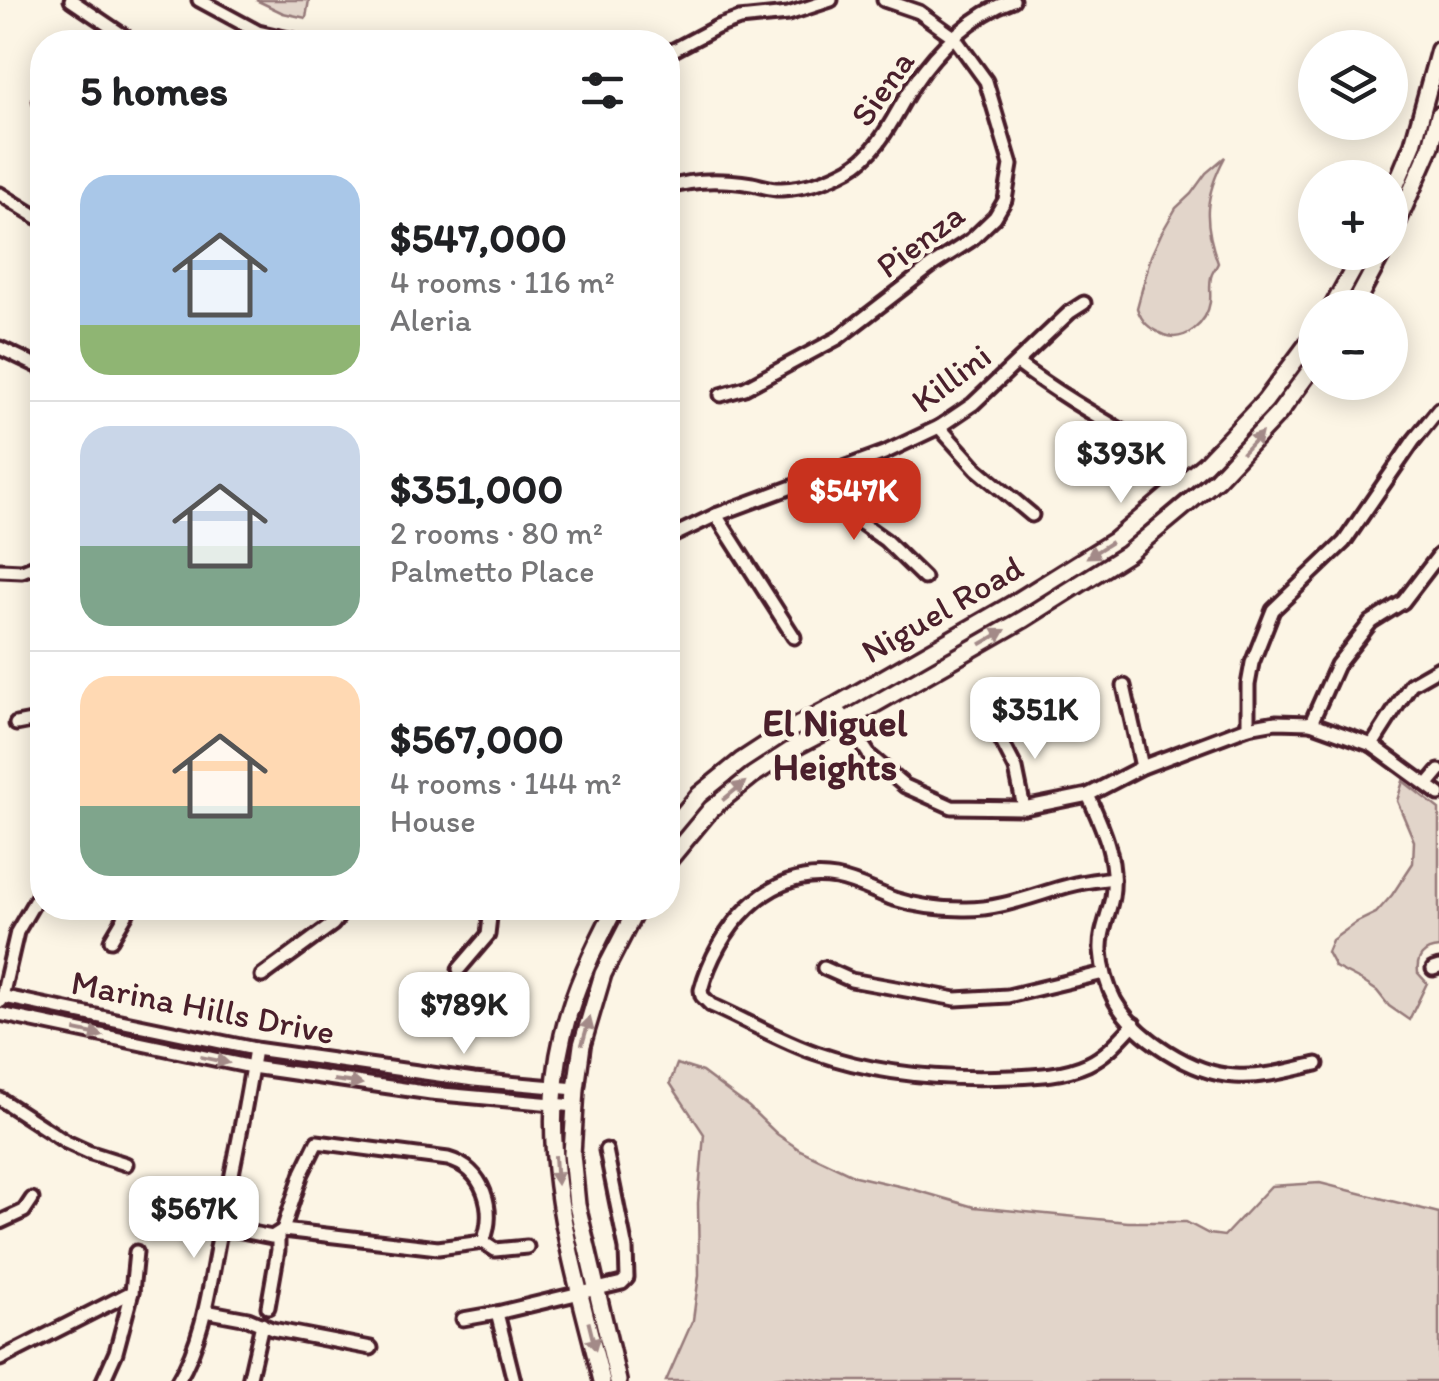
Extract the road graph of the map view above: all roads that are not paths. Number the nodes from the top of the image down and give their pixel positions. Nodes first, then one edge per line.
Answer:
1 (71, 0) edge
2 (199, 0) edge
3 (832, 0) edge
4 (884, 0) edge
5 (1013, 0) edge
6 (115, 30) edge
7 (246, 30) edge
8 (954, 37) junction
9 (680, 46) edge
10 (1439, 50) edge
11 (1439, 115) edge
12 (1407, 160) edge
13 (680, 184) edge
14 (0, 194) edge
15 (1408, 198) edge
16 (30, 213) edge
17 (1084, 302) dead end
18 (0, 348) edge
19 (1298, 357) edge
20 (30, 362) edge
21 (1016, 364) junction
22 (1298, 387) edge
23 (721, 395) dead end
24 (1439, 409) edge
25 (938, 428) junction
26 (1136, 439) dead end
27 (822, 476) junction
28 (716, 515) junction
29 (1032, 515) dead end
30 (680, 532) edge
31 (1439, 555) edge
32 (30, 568) edge
33 (0, 570) edge
34 (924, 578) dead end
35 (794, 637) dead end
36 (1439, 668) edge
37 (1124, 686) dead end
38 (835, 706) junction
39 (848, 720) junction
40 (30, 721) edge
41 (1310, 723) junction
42 (16, 724) dead end
43 (1248, 727) junction
44 (998, 734) dead end
45 (1372, 746) junction
46 (1142, 767) junction
47 (1439, 772) edge
48 (1428, 784) junction
49 (1439, 794) edge
50 (1088, 795) junction
51 (1024, 808) junction
52 (680, 817) edge
53 (680, 847) edge
54 (1113, 878) junction
55 (30, 909) edge
56 (123, 920) edge
57 (336, 920) edge
58 (490, 920) edge
59 (609, 920) edge
60 (631, 920) edge
61 (111, 940) dead end
62 (459, 968) dead end
63 (824, 968) dead end
64 (1104, 973) junction
65 (262, 976) dead end
66 (1, 999) edge
67 (0, 1014) edge
68 (1134, 1024) junction
69 (255, 1048) junction
70 (1318, 1064) dead end
71 (252, 1068) junction
72 (555, 1086) junction
73 (575, 1097) junction
74 (0, 1100) edge
75 (555, 1105) junction
76 (606, 1150) dead end
77 (126, 1164) dead end
78 (32, 1199) dead end
79 (0, 1222) edge
80 (222, 1226) junction
81 (280, 1233) junction
82 (483, 1242) junction
83 (527, 1247) dead end
84 (136, 1252) dead end
85 (588, 1290) junction
86 (132, 1292) junction
87 (268, 1308) dead end
88 (205, 1311) junction
89 (497, 1314) junction
90 (463, 1319) dead end
91 (262, 1324) junction
92 (371, 1348) dead end
93 (0, 1359) edge
94 (104, 1381) edge
95 (178, 1381) edge
96 (249, 1381) edge
97 (514, 1381) edge
98 (602, 1381) edge
99 (618, 1381) edge

1 - 6 street
2 - 7 street
3 - 9 street
4 - 8 street, Pienza
5 - 8 street, Siena
8 - 13 street, Siena
8 - 23 street, Pienza
10 - 12 main road
11 - 15 main road
14 - 16 street
17 - 21 street, Killini
18 - 20 street
19 -> 38 main road, Niguel Road
21 - 25 street, Killini
21 - 26 street
39 -> 22 main road, Niguel Road
24 - 43 street
25 - 27 street, Killini
25 - 29 street
27 - 28 street, Killini
27 - 34 street
28 - 30 street, Killini
28 - 35 street
31 - 41 street
32 - 33 street
36 - 45 street
37 - 46 street
38 - 39 street
38 - 52 main road, Niguel Road
39 - 51 street
53 -> 39 main road, Niguel Road
40 - 42 street
41 - 43 street
41 - 45 street
43 - 46 street
44 - 51 street
45 - 48 street
46 - 50 street
47 - 48 street
48 - 49 street
50 - 51 street
50 - 54 street
54 - 64 street
54 - 68 street
55 - 66 street
56 - 61 street
57 - 65 street
58 - 62 street
59 - 72 main road
73 -> 60 main road
63 - 64 street
64 - 68 street
66 - 69 street, Marina Hills Drive
67 -> 71 street, Marina Hills Drive
68 - 70 street
69 - 71 street
69 - 72 street, Marina Hills Drive
71 -> 75 street, Marina Hills Drive
71 - 80 street
72 - 73 street, Marina Hills Drive
72 - 75 main road
73 - 75 street, Marina Hills Drive
73 - 85 main road
74 - 77 street
75 -> 85 main road
76 - 85 street
78 - 79 street
80 - 81 street
80 - 88 street
81 - 82 street
81 - 82 street
81 - 87 street
82 - 83 street
84 - 86 street
85 - 89 street
85 -> 98 main road
85 - 99 main road
86 - 93 street
86 - 94 street
88 - 91 street
88 - 95 street
89 - 90 street
89 - 97 street
91 - 92 street
91 - 96 street

